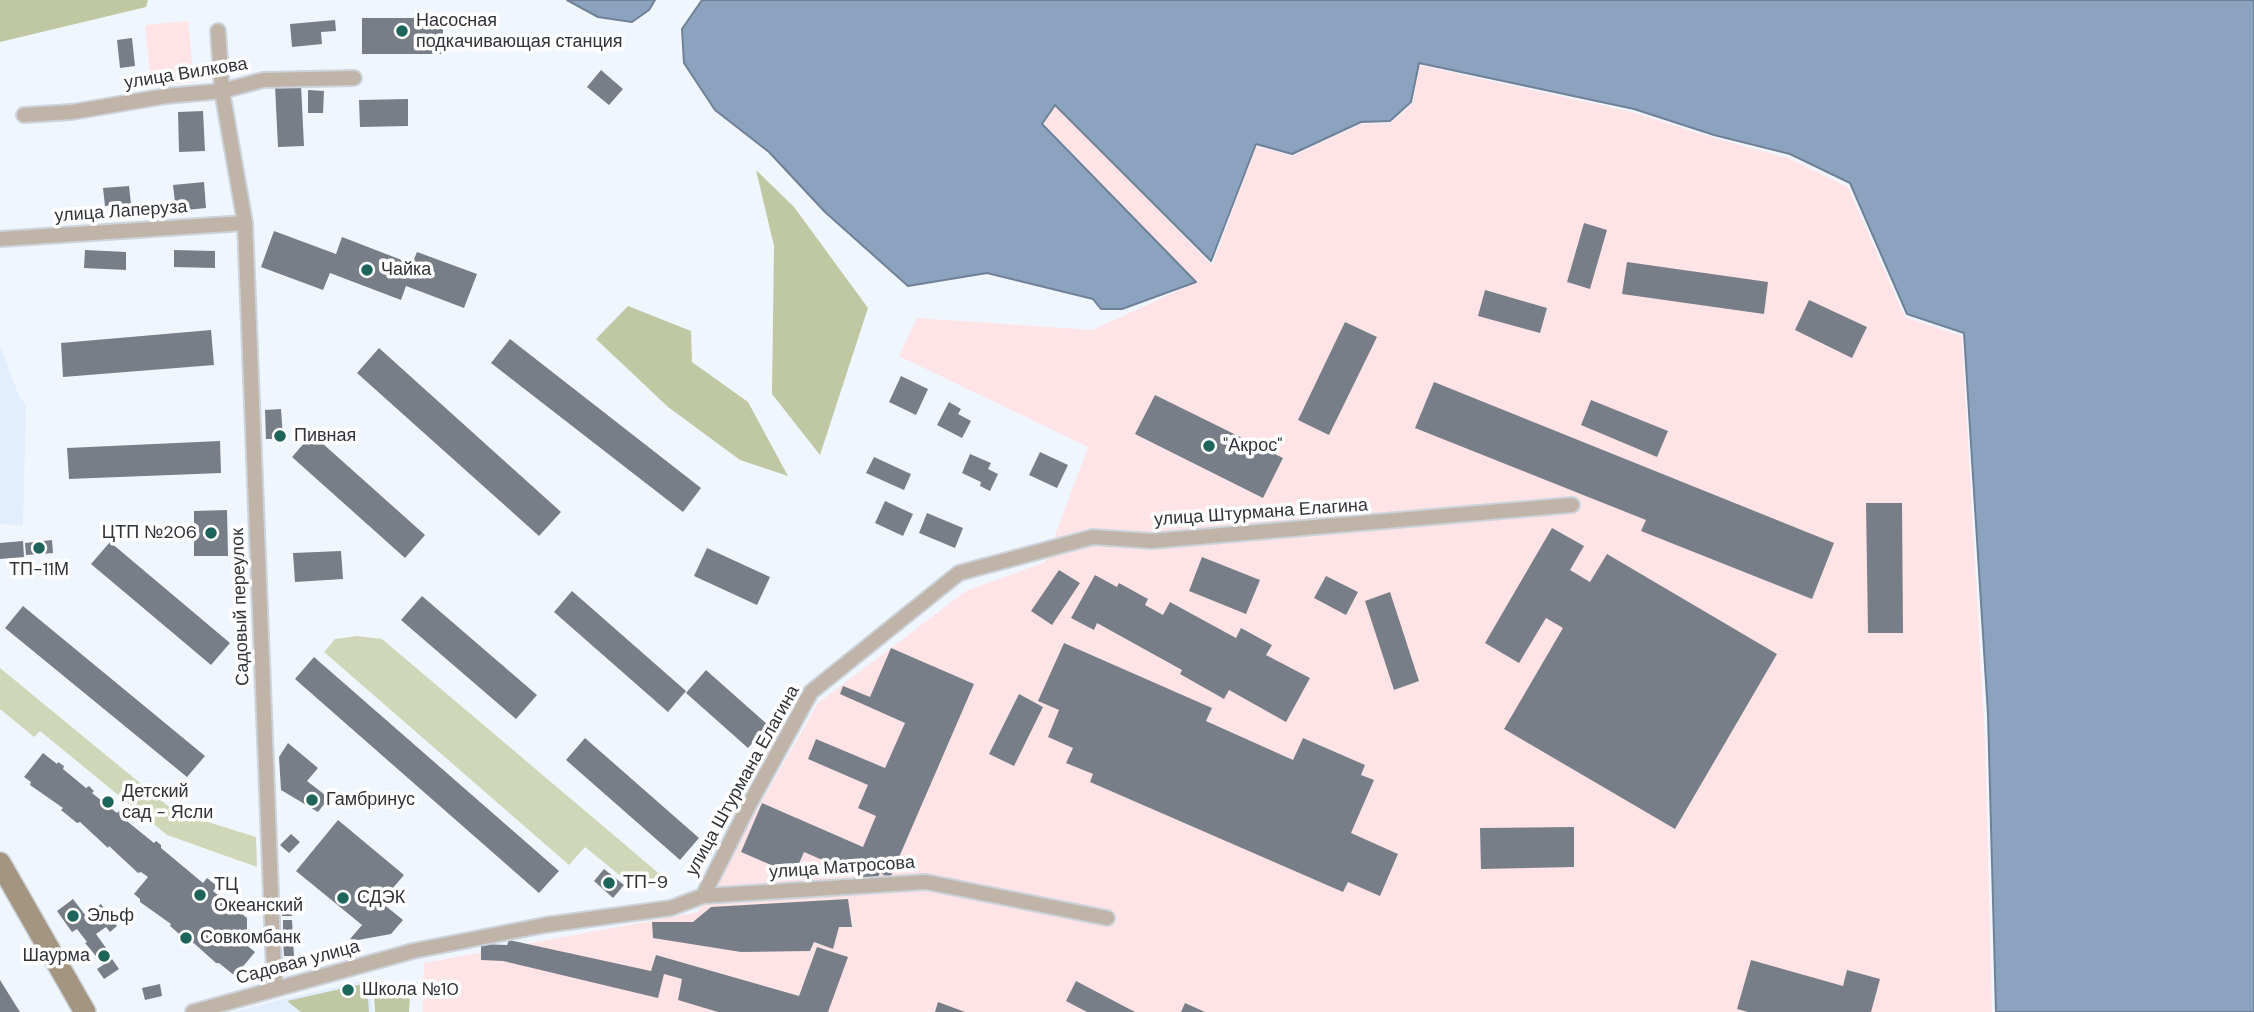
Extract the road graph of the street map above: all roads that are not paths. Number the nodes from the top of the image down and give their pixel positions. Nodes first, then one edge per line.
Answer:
1 (218, 31) dead end
2 (354, 78) dead end
3 (222, 91) junction
4 (24, 115) dead end
5 (245, 223) junction
6 (0, 239) edge
7 (1572, 505) dead end
8 (0, 863) edge
9 (702, 896) junction
10 (1107, 918) dead end
11 (414, 951) joint
12 (276, 988) junction
13 (85, 1012) edge
14 (193, 1012) edge

1 - 3 street, Садовый переулок
2 - 3 street, улица Вилкова
3 - 4 street, улица Вилкова
3 - 5 street, Садовый переулок
5 - 6 street, улица Лаперуза
5 - 12 street, Садовый переулок
7 - 9 street, улица Штурмана Елагина
8 - 13 main road
9 - 10 street, улица Матросова
9 - 11 street, улица Штурмана Елагина
11 - 12 street, Садовая улица
12 - 14 street, Садовая улица

